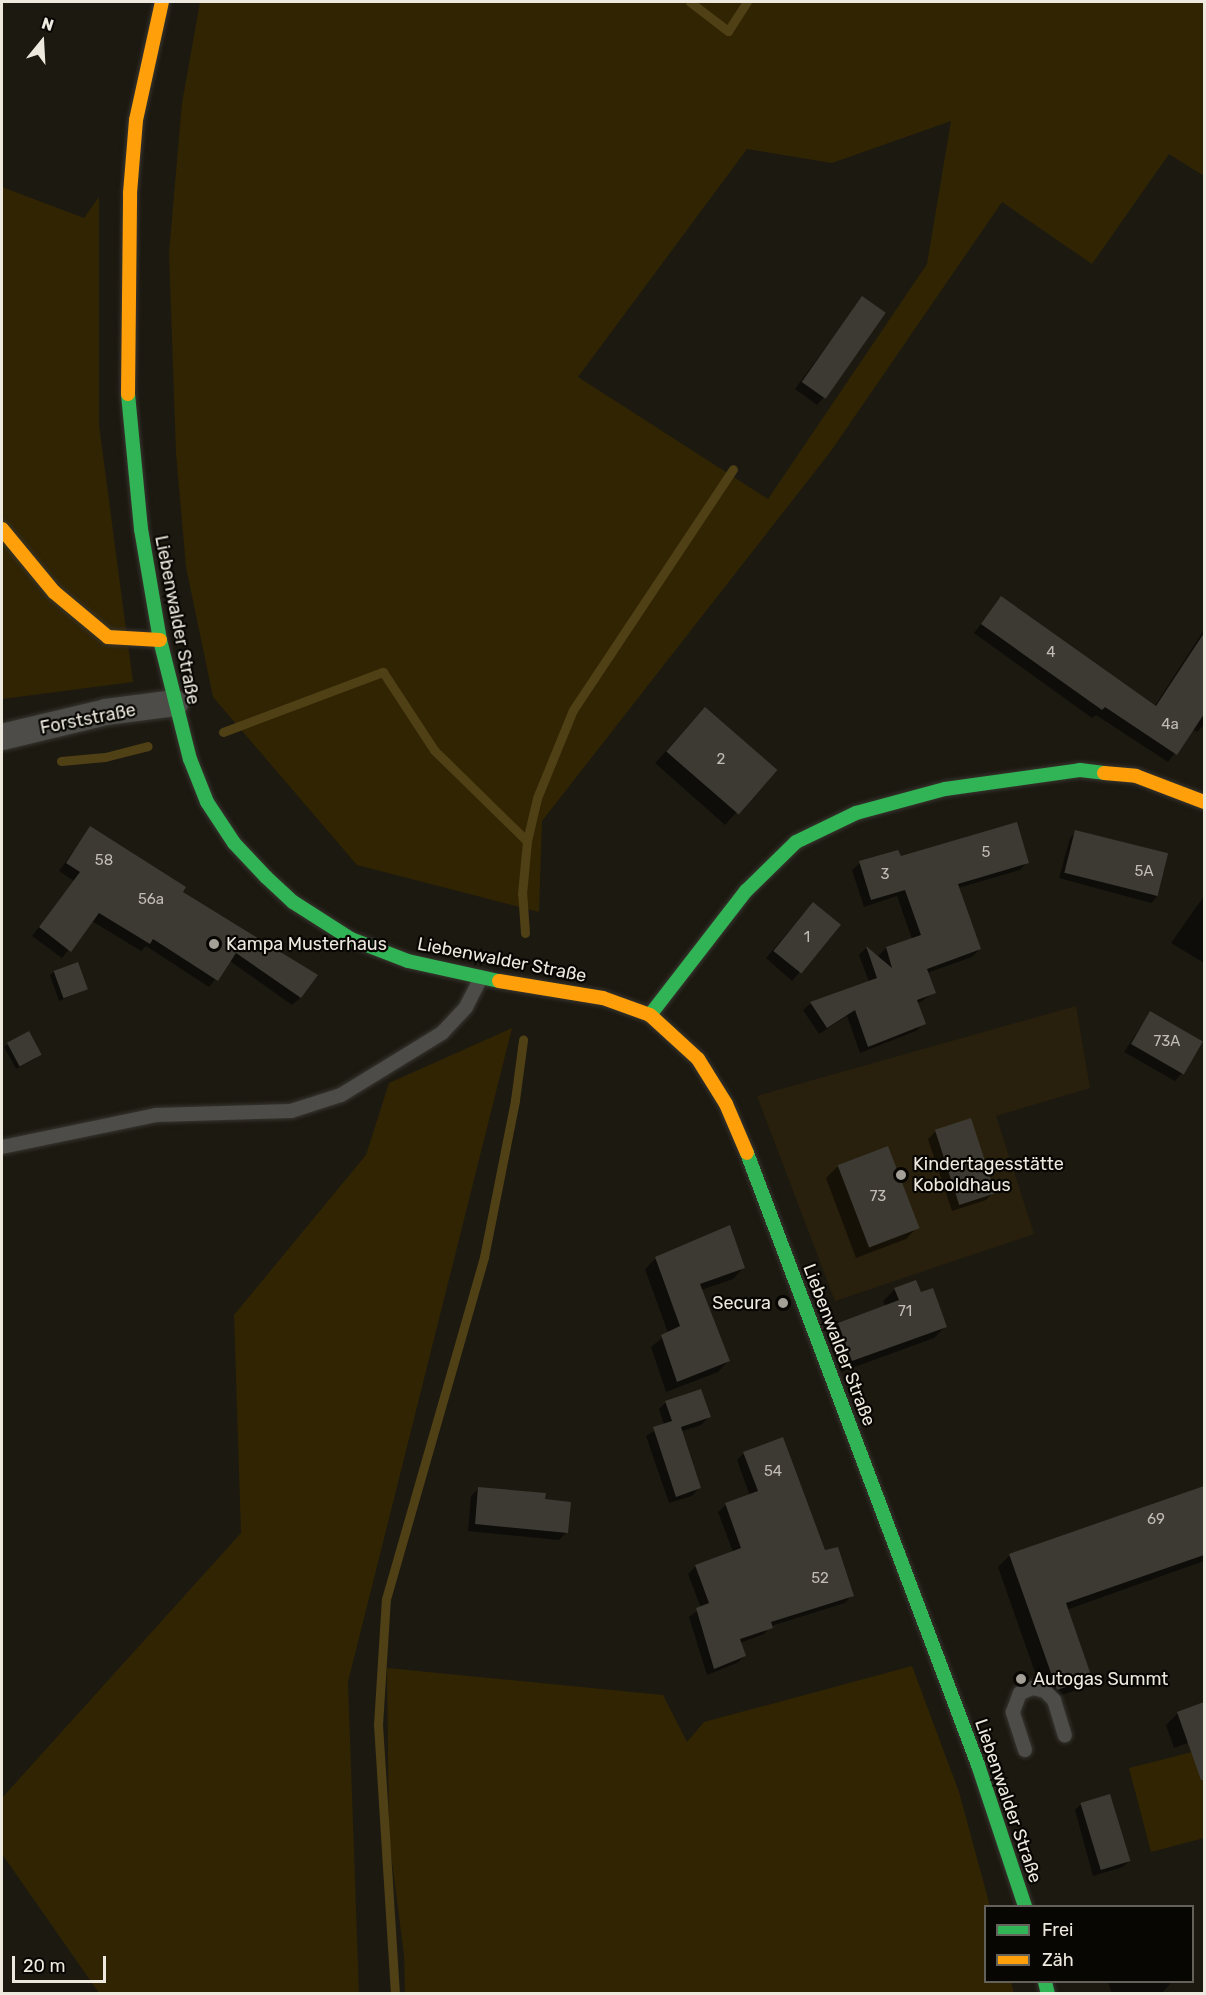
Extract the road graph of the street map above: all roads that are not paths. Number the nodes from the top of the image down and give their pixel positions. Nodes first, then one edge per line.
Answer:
1 (162, 2) edge
2 (2, 529) edge
3 (160, 640) junction
4 (175, 703) junction
5 (2, 737) edge
6 (1204, 802) edge
7 (481, 978) junction
8 (650, 1015) junction
9 (2, 1147) edge
10 (1065, 1735) dead end
11 (1025, 1750) dead end
12 (1025, 1905) edge

1 - 3 main road, Liebenwalder Straße
2 - 3 main road
3 - 4 main road, Liebenwalder Straße
4 - 5 street, Forststraße
4 - 7 main road, Liebenwalder Straße
6 - 8 main road
7 - 8 main road, Liebenwalder Straße
7 - 9 lane
8 - 12 main road, Liebenwalder Straße
10 - 11 lane

